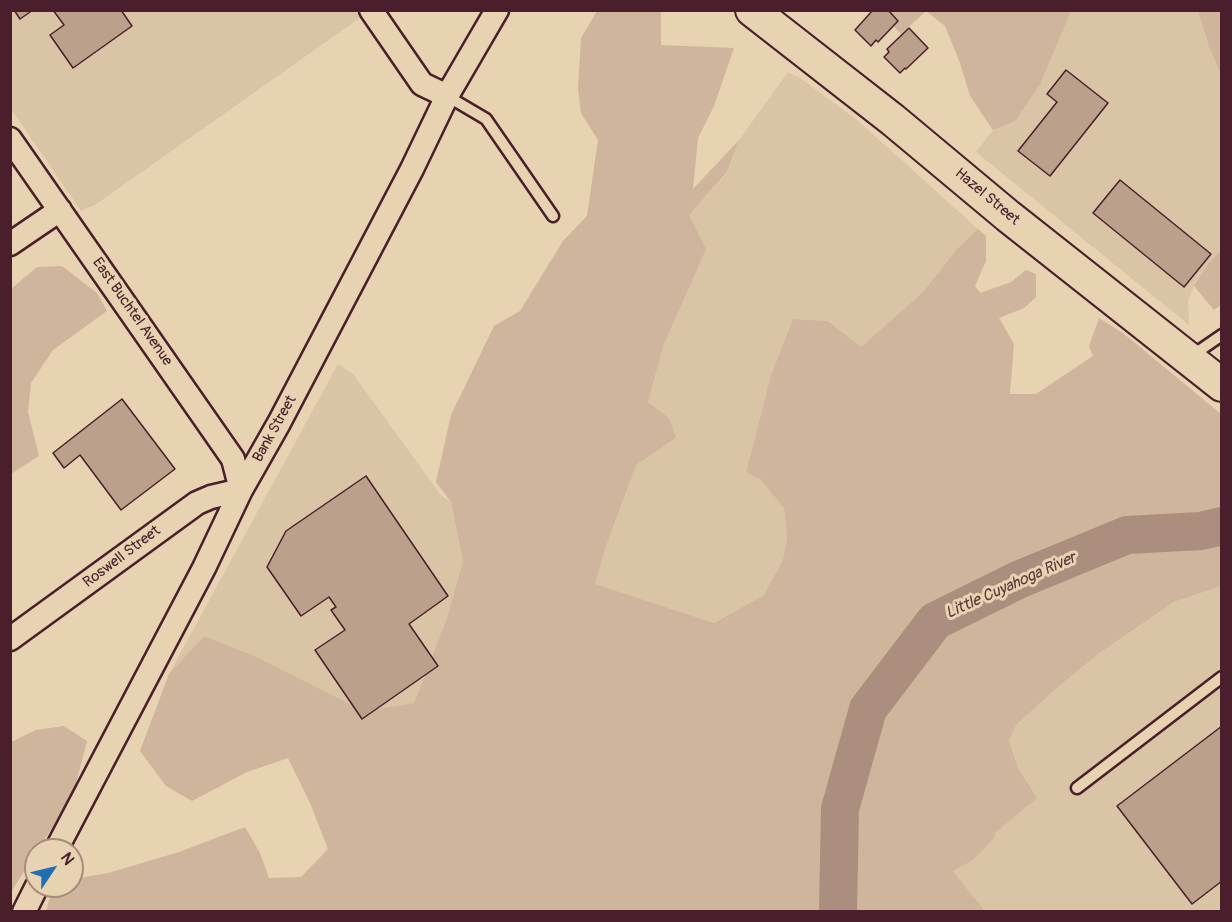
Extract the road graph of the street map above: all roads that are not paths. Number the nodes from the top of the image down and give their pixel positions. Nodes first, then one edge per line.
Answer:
1 (371, 10) edge
2 (497, 10) edge
3 (752, 10) edge
4 (447, 96) junction
5 (10, 139) edge
6 (60, 210) junction
7 (553, 216) dead end
8 (10, 244) edge
9 (1221, 335) edge
10 (1187, 359) junction
11 (1221, 385) edge
12 (241, 490) junction
13 (10, 639) edge
14 (1221, 677) edge
15 (1077, 788) dead end
16 (62, 838) edge
17 (31, 898) edge
18 (24, 912) edge

1 - 4 street
2 - 4 street, Bank Street
3 - 10 street, Hazel Street
4 - 7 lane
4 - 12 street, Bank Street
5 - 6 street, East Buchtel Avenue
6 - 8 street
6 - 12 street, East Buchtel Avenue
9 - 10 lane
10 - 11 street, Hazel Street
12 - 13 street, Roswell Street
12 - 16 street, Bank Street
14 - 15 lane
17 - 18 street

